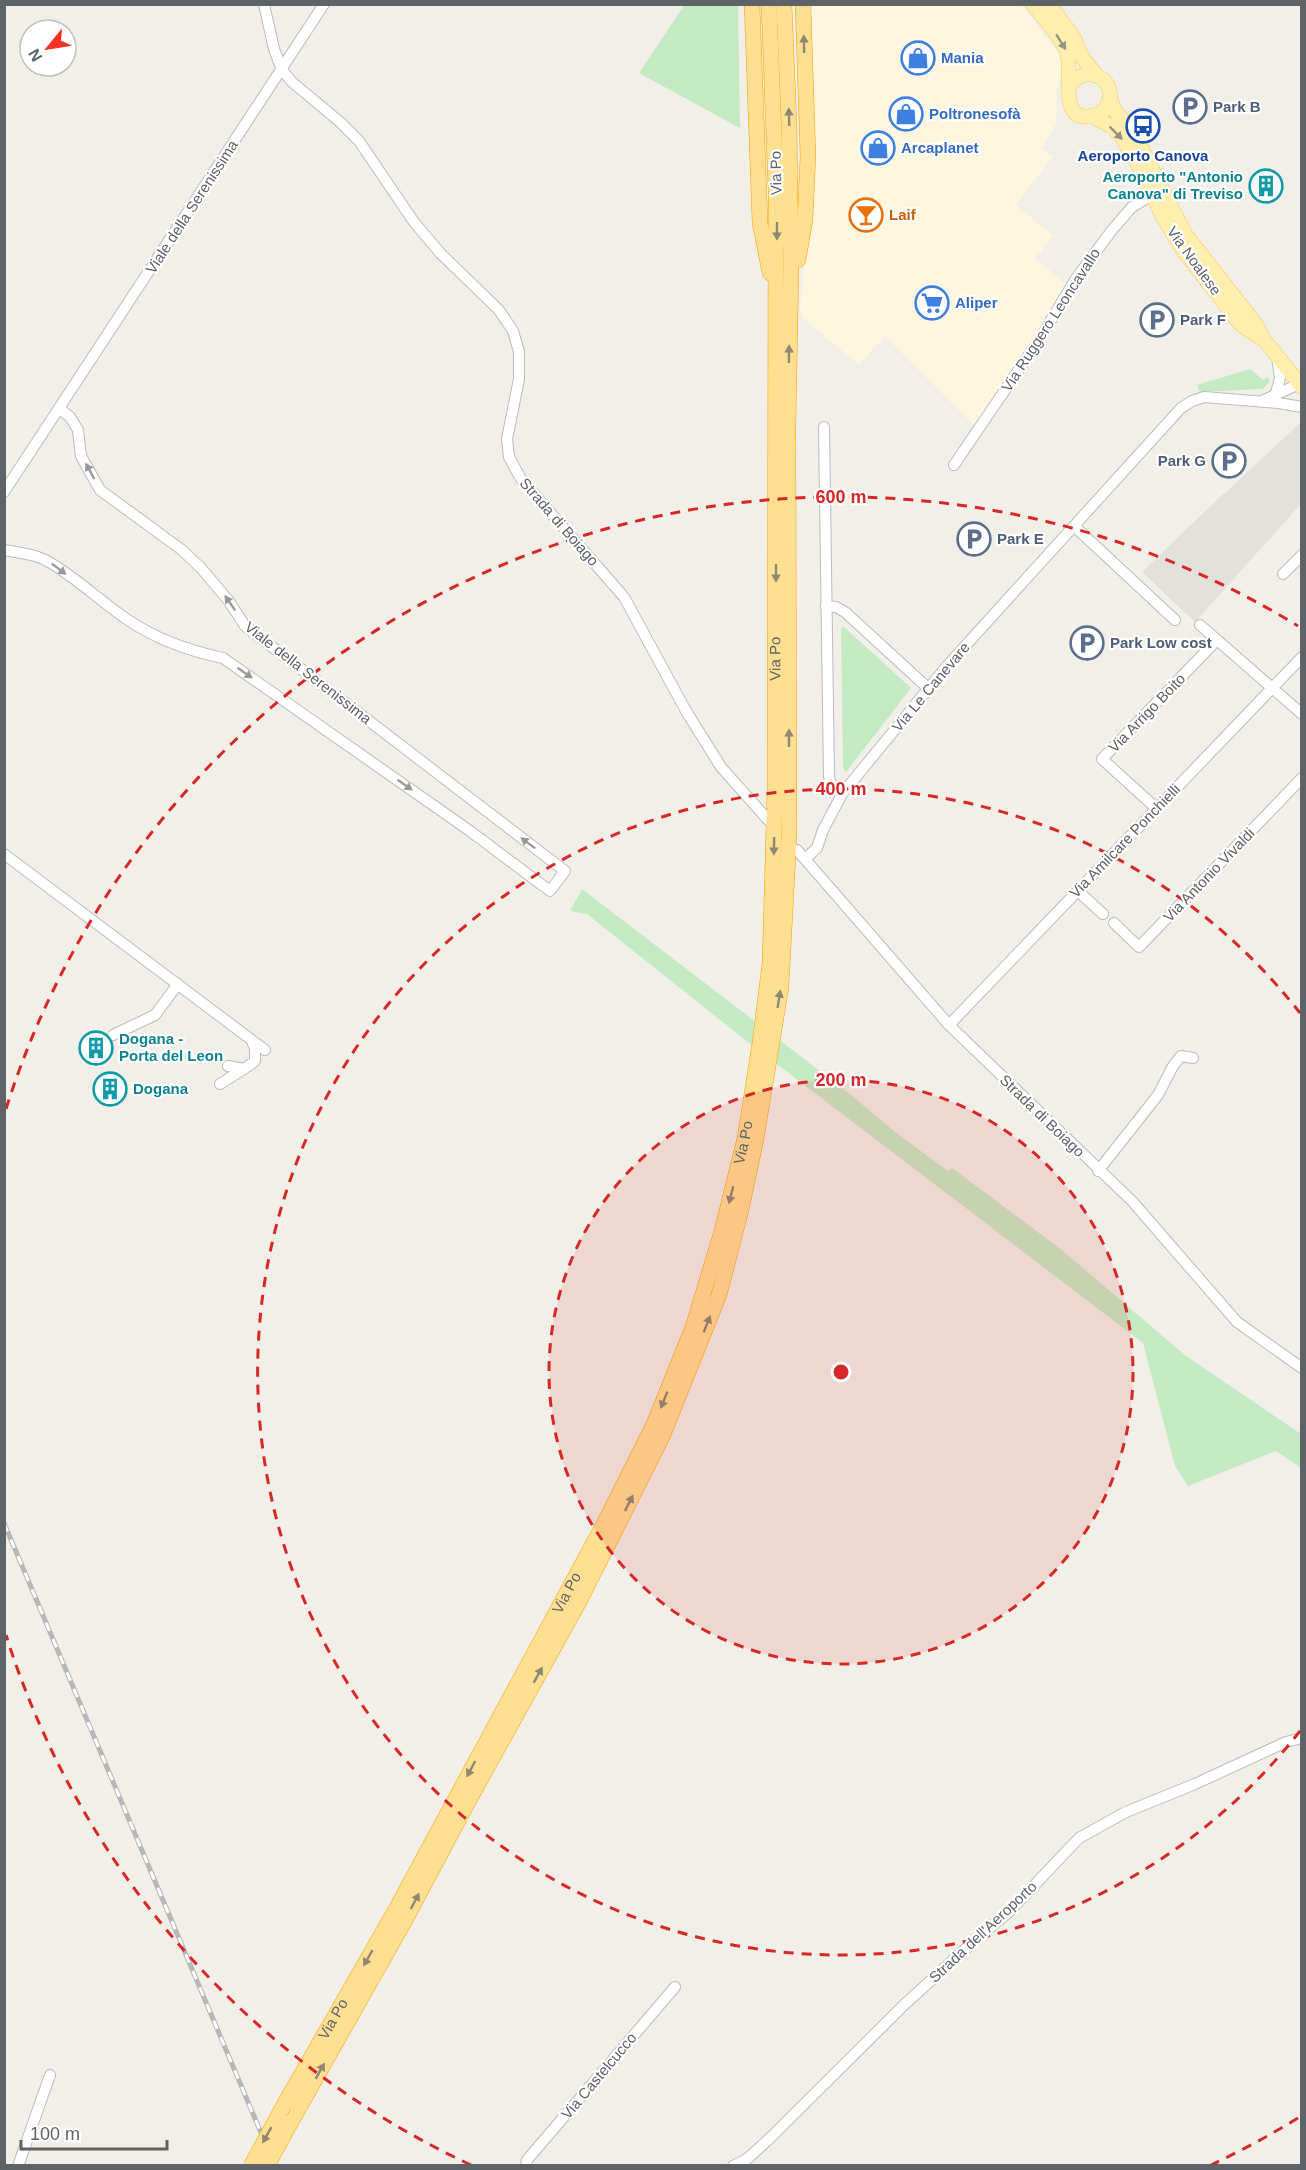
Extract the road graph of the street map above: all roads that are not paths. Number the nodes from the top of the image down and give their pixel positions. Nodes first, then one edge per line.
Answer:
1 (264, 4) edge
2 (324, 4) edge
3 (752, 4) edge
4 (770, 4) edge
5 (784, 4) edge
6 (803, 4) edge
7 (1033, 4) edge
8 (1049, 4) edge
9 (298, 45) junction
10 (274, 49) junction
11 (282, 70) junction
12 (1097, 76) junction
13 (1069, 87) junction
14 (1110, 99) junction
15 (1092, 116) junction
16 (1157, 192) junction
17 (784, 311) junction
18 (1277, 356) junction
19 (1300, 385) edge
20 (1277, 398) junction
21 (1302, 407) edge
22 (60, 409) junction
23 (824, 427) dead end
24 (954, 465) dead end
25 (4, 492) edge
26 (1074, 526) junction
27 (4, 550) edge
28 (1302, 555) edge
29 (1283, 574) dead end
30 (826, 606) junction
31 (1175, 620) dead end
32 (1200, 625) dead end
33 (1217, 640) junction
34 (1302, 657) edge
35 (929, 688) junction
36 (1271, 688) junction
37 (1302, 714) edge
38 (1302, 778) edge
39 (842, 794) junction
40 (1156, 808) junction
41 (769, 821) dead end
42 (797, 850) dead end
43 (4, 854) edge
44 (805, 859) junction
45 (1078, 891) junction
46 (1103, 914) dead end
47 (1114, 923) dead end
48 (178, 984) junction
49 (949, 1025) junction
50 (113, 1035) dead end
51 (251, 1040) junction
52 (265, 1050) dead end
53 (1193, 1058) dead end
54 (228, 1066) dead end
55 (244, 1069) junction
56 (220, 1084) dead end
57 (1098, 1171) junction
58 (1302, 1368) edge
59 (1302, 1738) edge
60 (675, 1988) dead end
61 (50, 2075) dead end
62 (18, 2166) edge
63 (251, 2166) edge
64 (267, 2166) edge
65 (525, 2166) edge
66 (733, 2166) edge

1 - 10 street, Strada di Boiago
2 - 9 street, Viale della Serenissima
3 - 17 highway
4 -> 17 highway, Via Po
17 -> 5 highway, Via Po
17 -> 6 highway
7 -> 13 main road
8 - 12 main road
9 - 10 street
9 - 11 street, Viale della Serenissima
10 - 11 street, Strada di Boiago
11 - 22 street, Viale della Serenissima
11 - 41 street, Strada di Boiago
12 - 13 main road
12 - 14 main road
13 - 15 main road
14 - 15 main road
14 - 16 main road, Via Noalese
15 -> 16 main road, Via Noalese
16 - 18 main road, Via Noalese
16 - 24 street, Via Ruggero Leoncavallo
17 -> 63 highway, Via Po, bridge
64 -> 17 highway, Via Po, bridge
18 - 19 main road, Via Noalese
18 - 20 street
19 - 20 street
20 - 21 street, Via Le Canevare
20 - 26 street, Via Le Canevare
22 - 25 street, Viale della Serenissima
27 -> 22 street, Viale della Serenissima
23 - 30 street
26 - 31 street
26 - 35 street, Via Le Canevare
28 - 29 street
30 - 35 street
30 - 39 street
32 - 33 street
33 - 36 street
33 - 40 street, Via Arrigo Boito
34 - 36 street, Via Amilcare Ponchielli
35 - 39 street, Via Le Canevare
36 - 37 street
36 - 40 street, Via Amilcare Ponchielli
38 - 47 street, Via Antonio Vivaldi
39 - 44 street, Via Le Canevare
40 - 45 street, Via Amilcare Ponchielli
42 - 44 street, Strada di Boiago
43 - 48 street
44 - 49 street, Strada di Boiago
45 - 46 street
45 - 49 street, Via Amilcare Ponchielli
48 - 50 street
48 - 51 street
49 - 57 street, Strada di Boiago
51 - 52 street
51 - 55 street
53 - 57 street
54 - 55 street
55 - 56 street
57 - 58 street, Strada di Boiago
59 - 66 street, Strada dell'Aeroporto
60 - 65 street, Via Castelcucco
61 - 62 street

